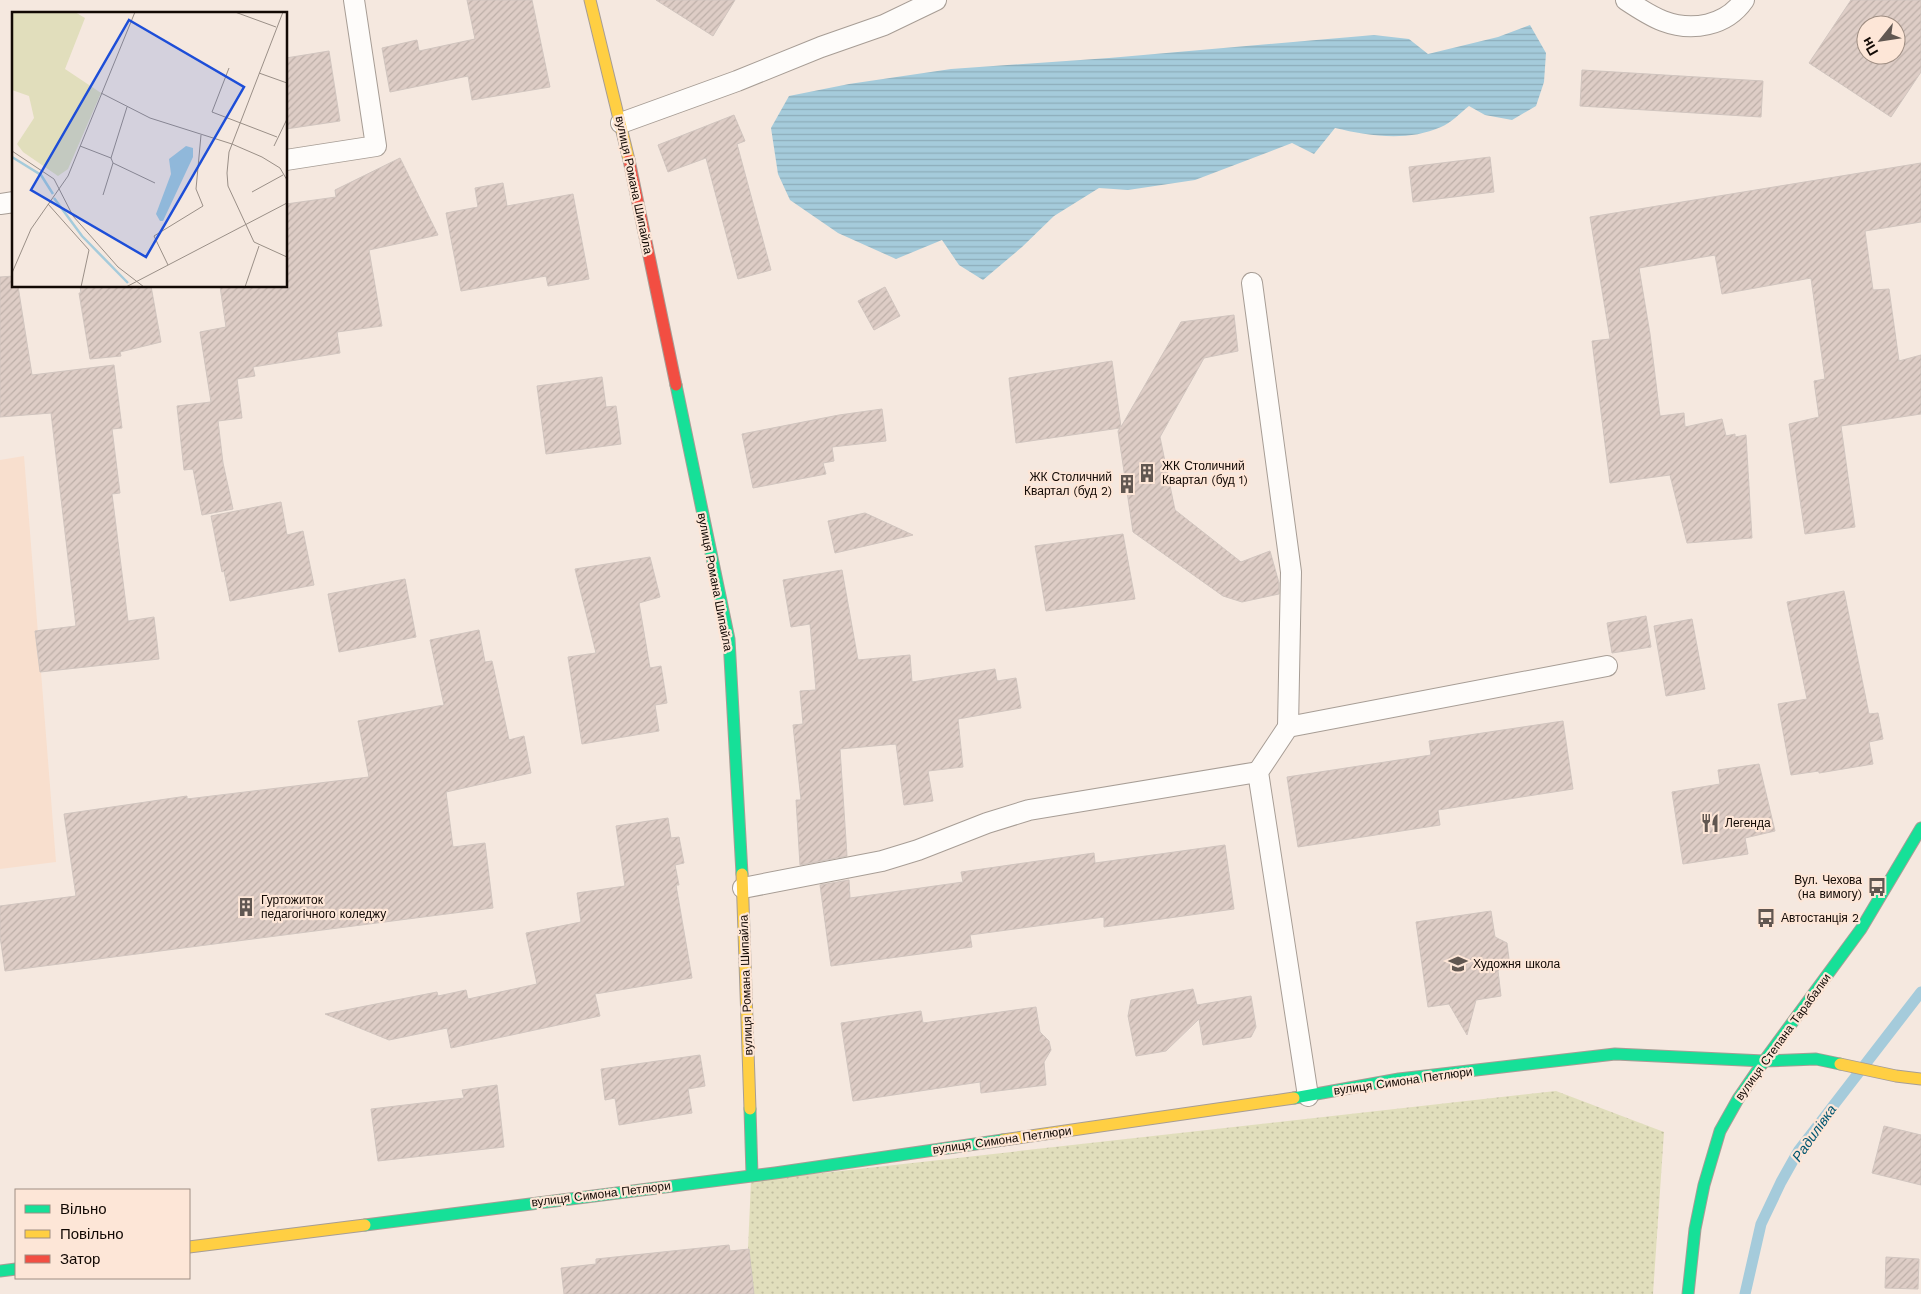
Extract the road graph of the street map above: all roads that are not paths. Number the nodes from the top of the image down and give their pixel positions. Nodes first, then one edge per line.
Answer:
1 (354, 0) edge
2 (590, 0) edge
3 (936, 0) edge
4 (1626, 0) edge
5 (1744, 0) edge
6 (621, 123) junction
7 (288, 160) edge
8 (1252, 283) dead end
9 (1608, 666) dead end
10 (1288, 728) junction
11 (1258, 772) junction
12 (1921, 828) edge
13 (743, 888) junction
14 (1764, 1060) junction
15 (1921, 1079) edge
16 (1308, 1096) junction
17 (752, 1175) junction
18 (190, 1247) edge
19 (15, 1269) edge
20 (0, 1271) edge
21 (1688, 1294) edge

1 - 7 lane
2 - 6 street, вулиця Романа Шипайла
3 - 6 lane
4 - 5 lane
6 - 13 street, вулиця Романа Шипайла
8 - 10 lane
9 - 10 lane
10 - 11 lane
11 - 13 lane
11 - 16 lane
12 - 14 street, вулиця Степана Тарабалки
13 - 17 street, вулиця Романа Шипайла
14 - 15 street, вулиця Симона Петлюри
14 - 16 street, вулиця Симона Петлюри
14 - 21 street, вулиця Степана Тарабалки
16 - 17 street, вулиця Симона Петлюри
17 - 18 street, вулиця Симона Петлюри
19 - 20 street

